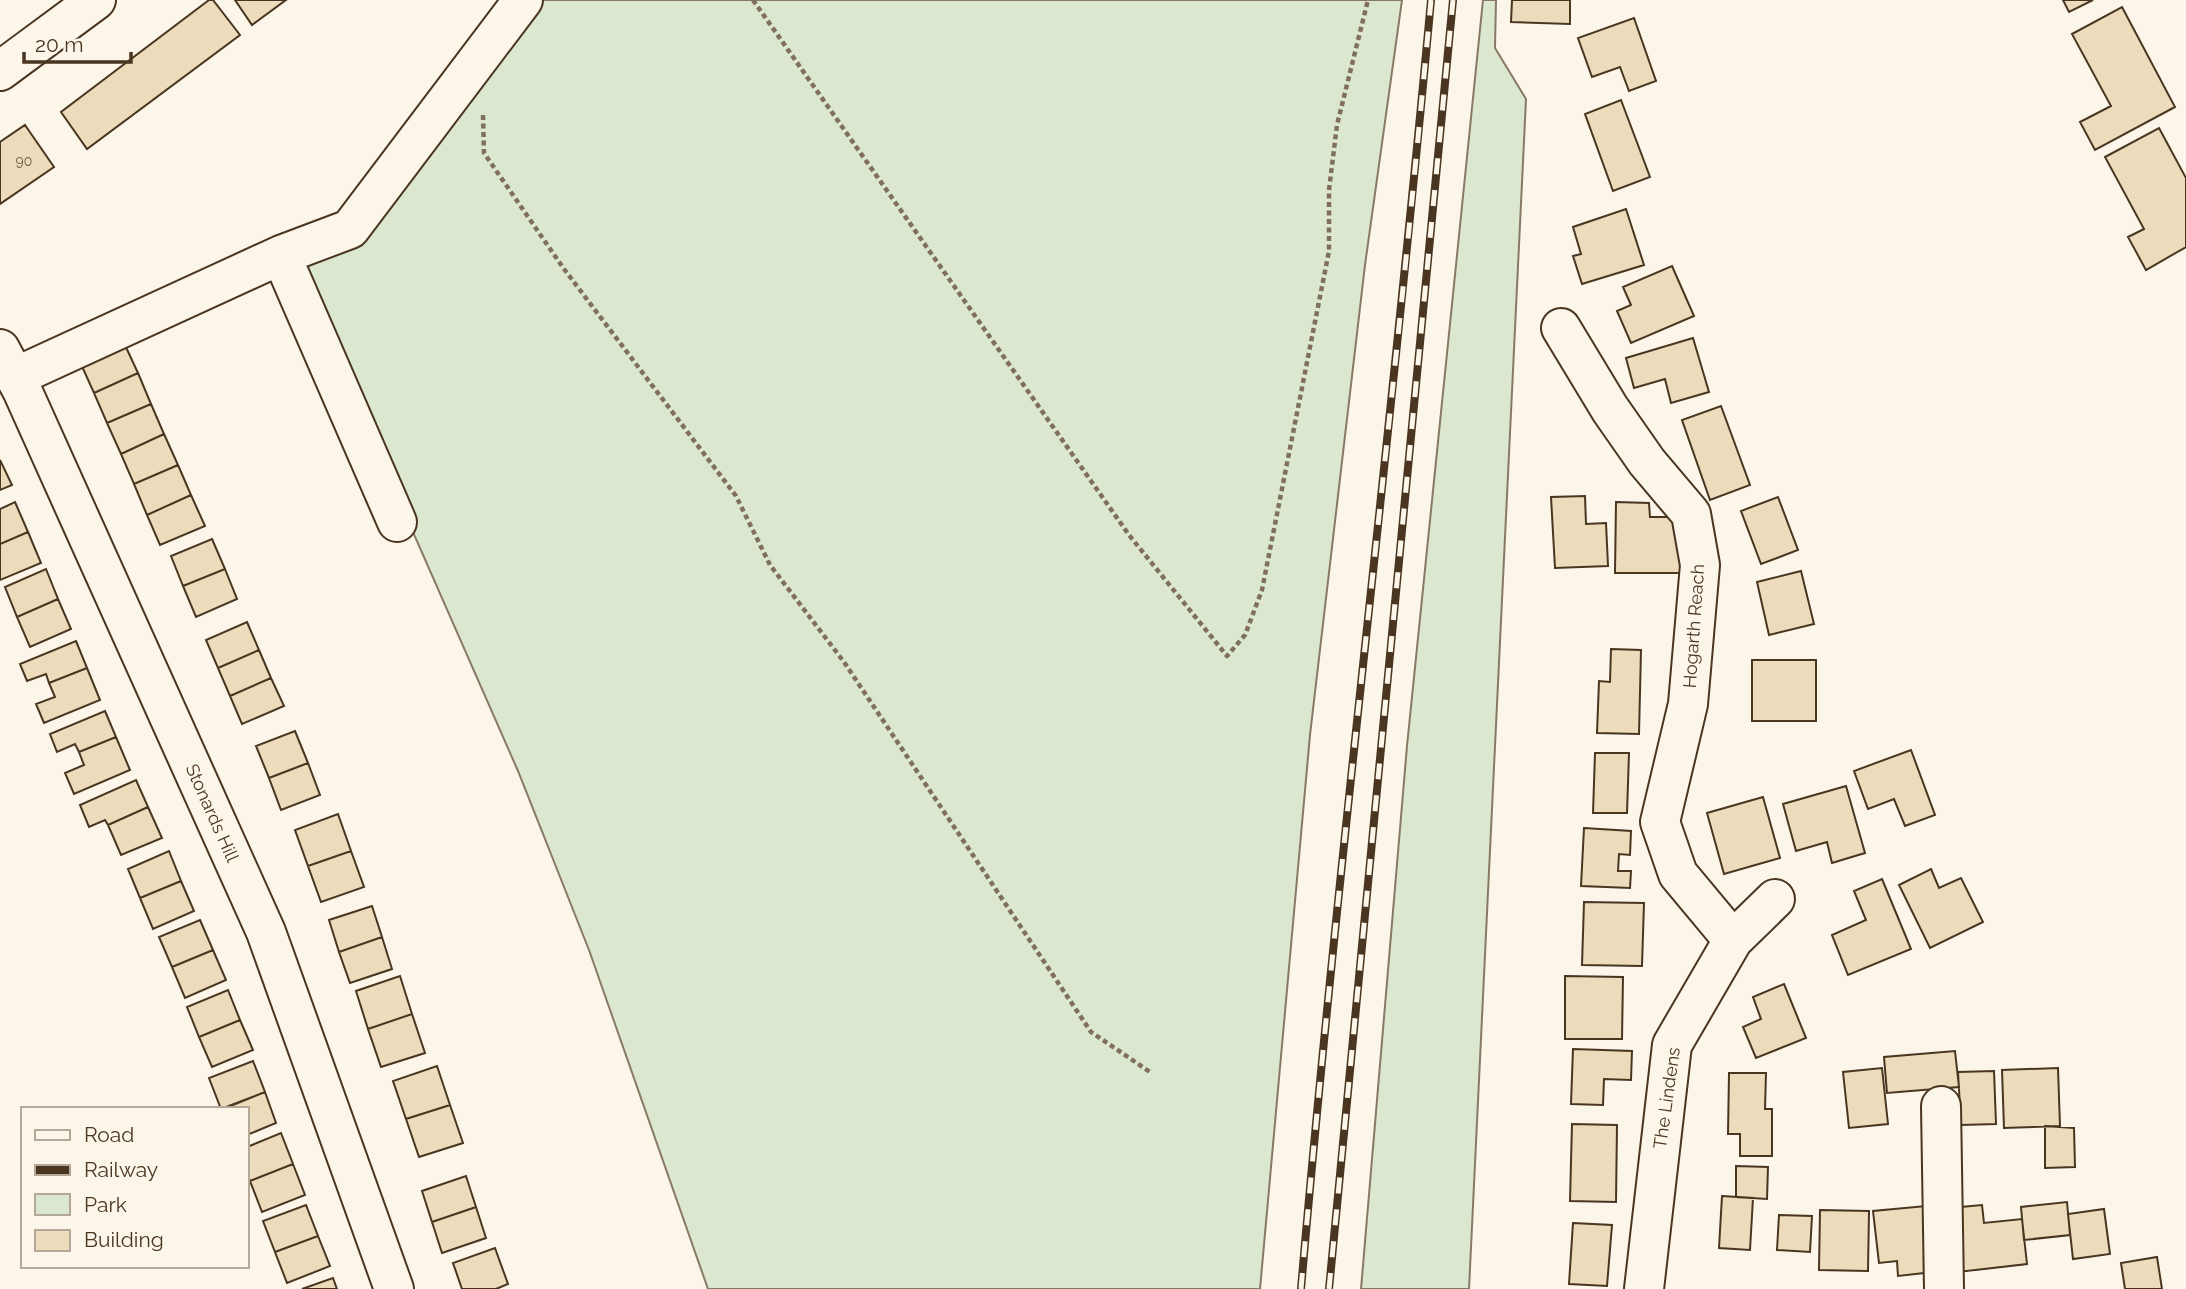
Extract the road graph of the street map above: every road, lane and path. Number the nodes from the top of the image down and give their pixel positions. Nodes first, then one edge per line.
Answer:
1 (96, 0) edge
2 (523, 0) edge
3 (753, 0) edge
4 (1368, 0) edge
5 (0, 71) edge
6 (483, 112) dead end
7 (281, 255) junction
8 (1561, 328) dead end
9 (7, 363) edge
10 (397, 522) dead end
11 (1775, 900) dead end
12 (1733, 940) junction
13 (1150, 1072) dead end
14 (1941, 1106) dead end
15 (1652, 1288) edge
16 (394, 1289) edge
17 (1944, 1289) edge

1 - 5 street
2 - 7 street
3 - 4 path
6 - 13 path
7 - 9 street
7 - 10 street
8 - 12 street, Hogarth Reach
9 - 16 street, Stonards Hill
11 - 12 street, The Lindens
12 - 15 street, The Lindens
14 - 17 street

